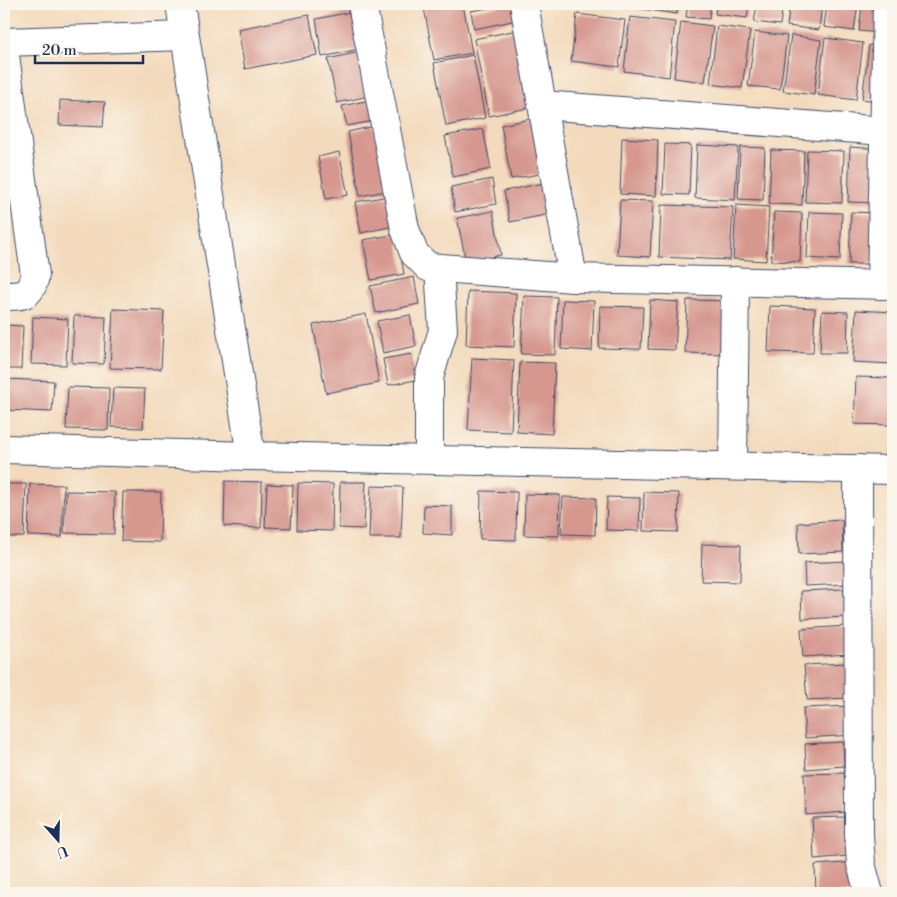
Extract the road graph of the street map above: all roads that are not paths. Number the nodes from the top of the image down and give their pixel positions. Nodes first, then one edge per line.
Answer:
1 (180, 4) edge
2 (362, 4) edge
3 (524, 4) edge
4 (887, 4) edge
5 (185, 36) junction
6 (4, 42) edge
7 (4, 48) edge
8 (542, 104) junction
9 (884, 131) junction
10 (439, 268) junction
11 (572, 278) junction
12 (735, 282) junction
13 (887, 285) edge
14 (4, 296) edge
15 (4, 449) edge
16 (251, 456) junction
17 (429, 459) junction
18 (733, 466) junction
19 (858, 469) junction
20 (893, 470) edge
21 (868, 893) edge

1 - 5 street
2 - 10 street
3 - 8 street
4 - 9 street
5 - 6 street
5 - 16 street
7 - 14 street
8 - 9 street
8 - 11 street
9 - 13 street
10 - 11 street
10 - 17 street
11 - 12 street
12 - 13 street
12 - 18 street
15 - 16 street
16 - 17 street
17 - 18 street
18 - 19 street
19 - 20 street
19 - 21 street

